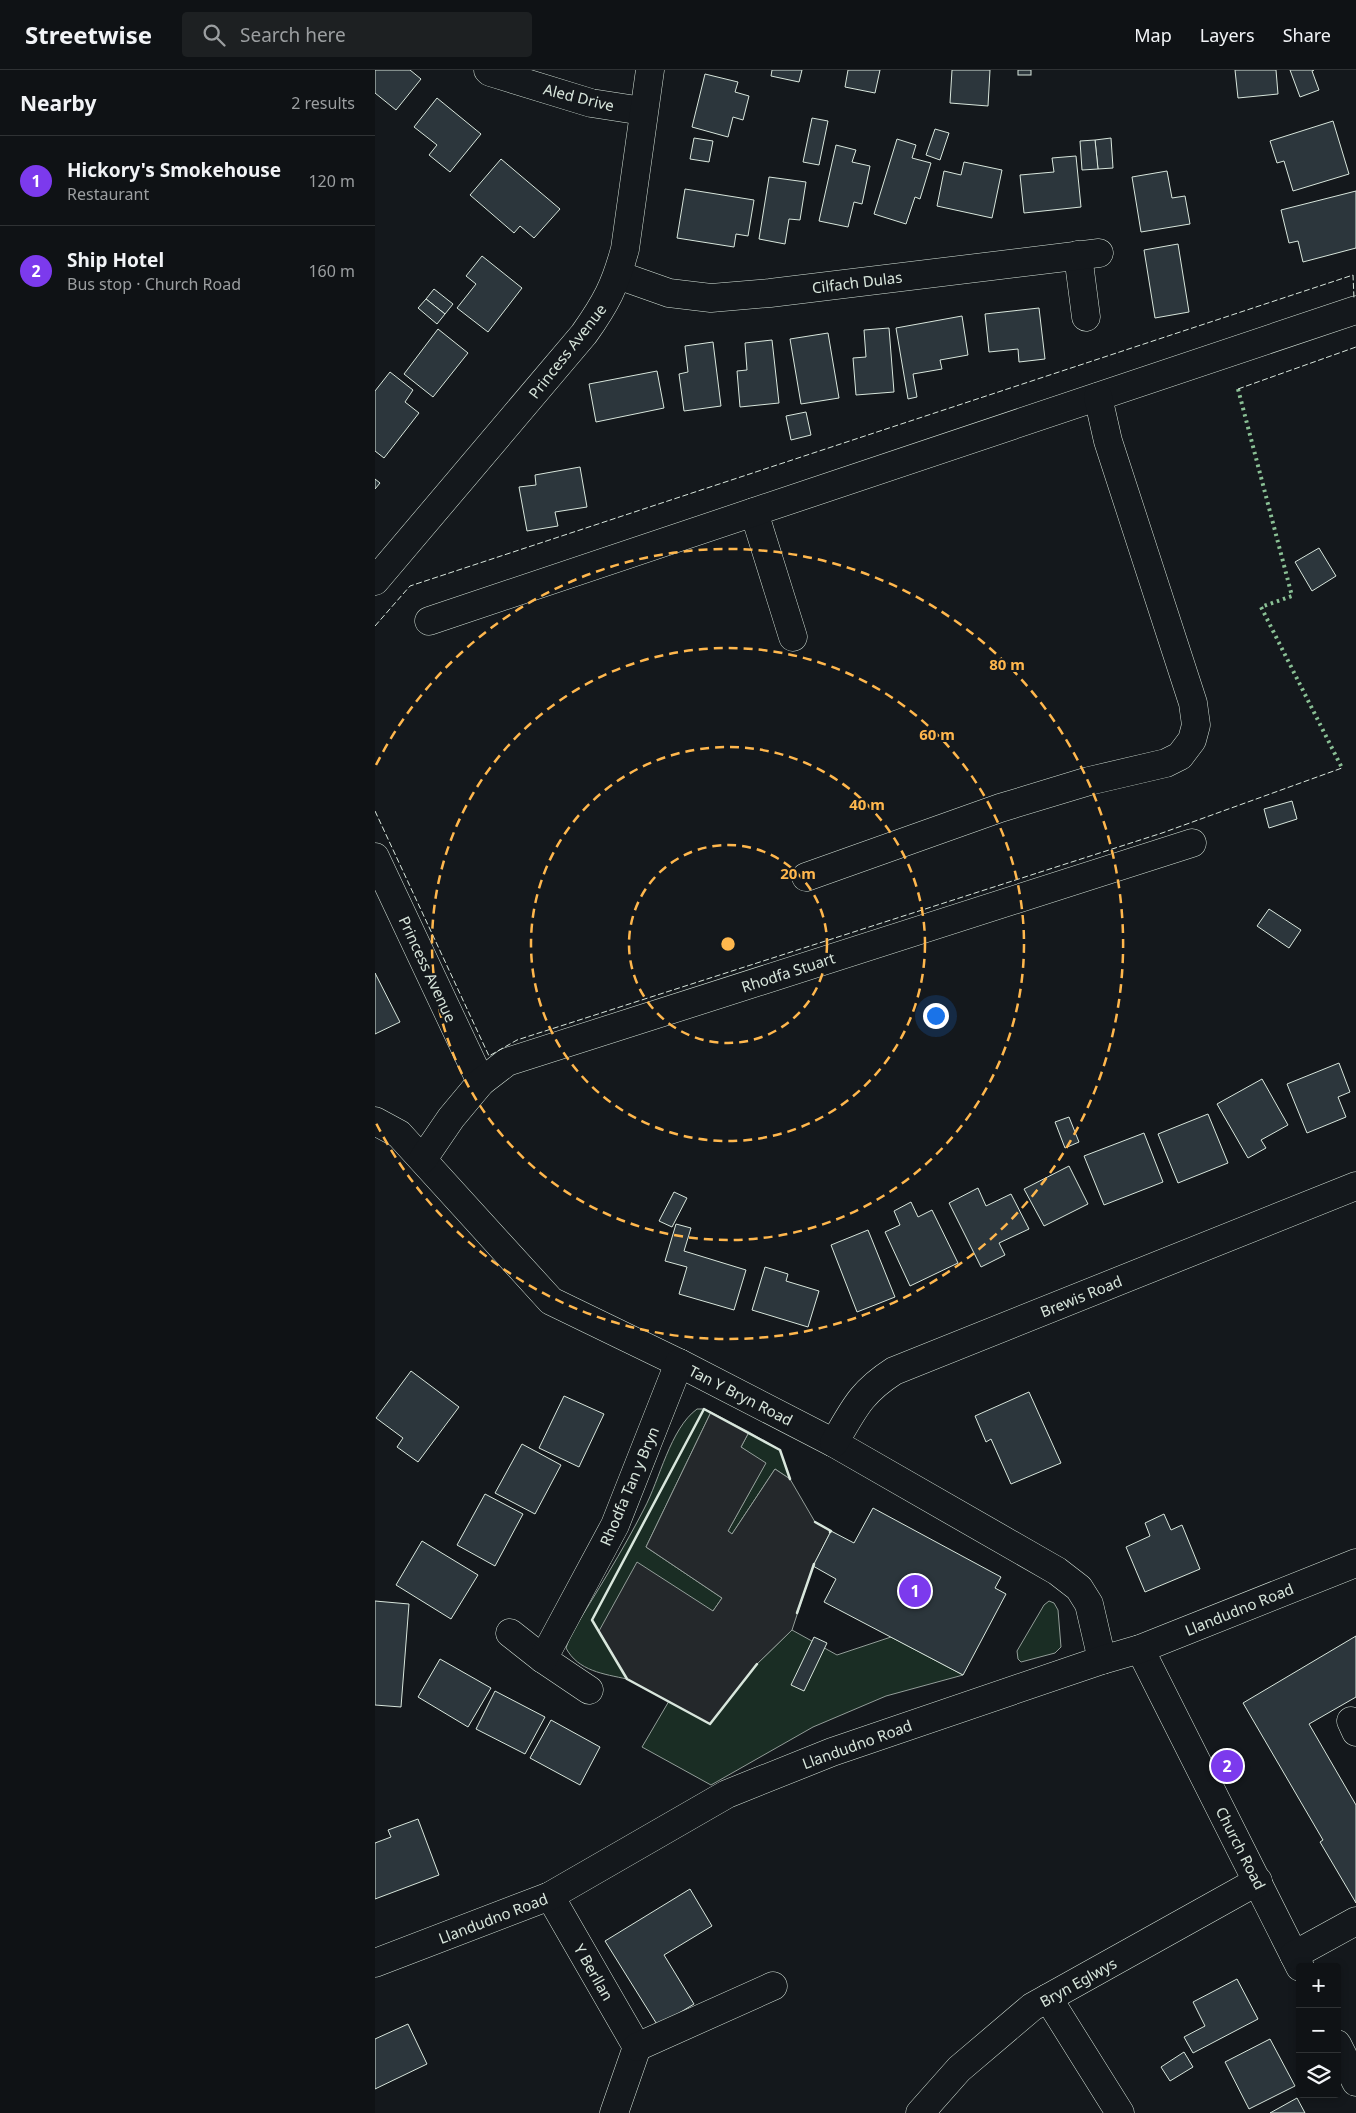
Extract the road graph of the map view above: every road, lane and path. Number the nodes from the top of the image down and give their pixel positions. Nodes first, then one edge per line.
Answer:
1 (488, 70) edge
2 (650, 70) edge
3 (643, 111) junction
4 (618, 275) junction
5 (1356, 310) edge
6 (1086, 316) dead end
7 (1097, 397) junction
8 (754, 512) junction
9 (375, 581) edge
10 (429, 621) dead end
11 (793, 637) dead end
12 (1192, 843) dead end
13 (375, 857) edge
14 (806, 877) dead end
15 (481, 1082) junction
16 (375, 1120) edge
17 (423, 1159) junction
18 (1356, 1186) edge
19 (679, 1362) junction
20 (834, 1443) junction
21 (1356, 1563) edge
22 (510, 1633) dead end
23 (1140, 1649) junction
24 (543, 1659) junction
25 (1102, 1660) junction
26 (589, 1690) dead end
27 (1258, 1881) junction
28 (550, 1896) junction
29 (1356, 1921) edge
30 (1297, 1961) edge
31 (375, 1963) edge
32 (773, 1986) dead end
33 (1048, 1998) junction
34 (637, 2047) junction
35 (1341, 2052) edge
36 (1356, 2082) edge
37 (614, 2113) edge
38 (920, 2113) edge
39 (1120, 2113) edge

1 - 3 street, Aled Drive
2 - 3 street, Princess Avenue
3 - 4 street, Princess Avenue
4 - 6 street, Cilfach Dulas
4 - 9 street, Princess Avenue
5 - 7 street
7 - 8 street
7 - 14 street
8 - 10 street
8 - 11 street
12 - 15 street, Rhodfa Stuart
13 - 15 street, Princess Avenue
15 - 17 street, Rhodfa Stuart
16 - 17 street, Tan Y Bryn Road
17 - 19 street, Tan Y Bryn Road
18 - 20 street, Brewis Road
19 - 20 street, Tan Y Bryn Road
19 - 24 street, Rhodfa Tan y Bryn
20 - 25 street, Tan Y Bryn Road
21 - 23 street, Llandudno Road
22 - 24 street
23 - 25 street, Llandudno Road
23 - 27 street, Church Road
24 - 26 street
25 - 28 street, Llandudno Road
27 - 30 street, Church Road
27 - 33 street, Bryn Eglwys
28 - 31 street, Llandudno Road
28 - 34 street, Y Berllan
29 - 30 street
32 - 34 street
33 - 38 street, Bryn Eglwys
33 - 39 street
34 - 37 street
35 - 36 street

